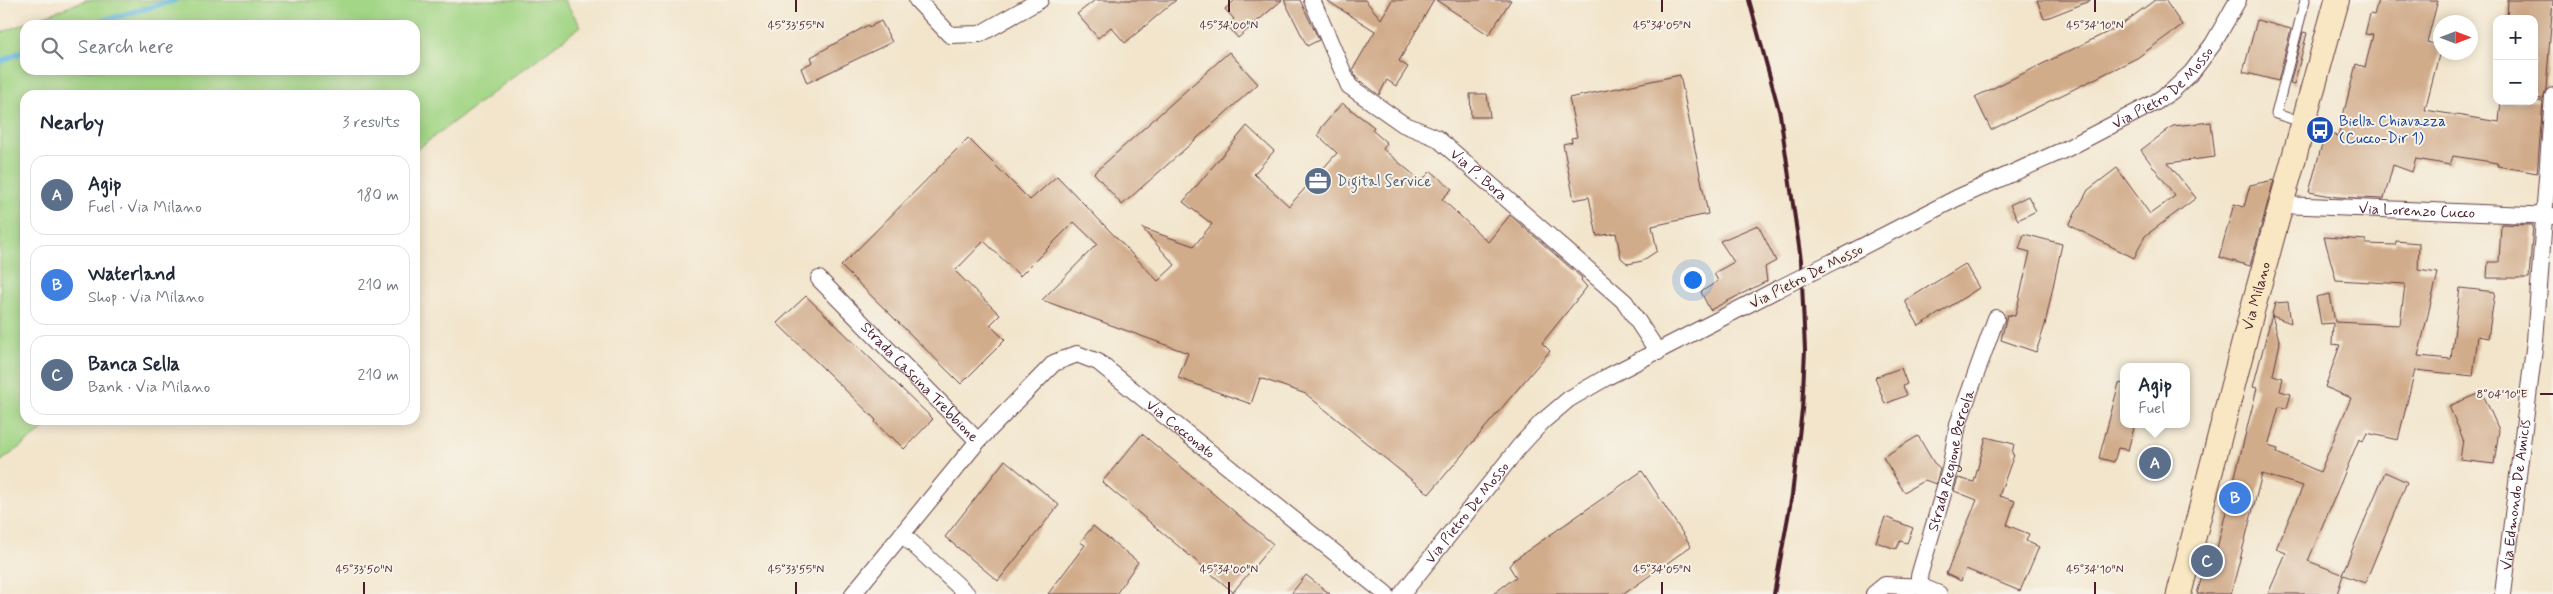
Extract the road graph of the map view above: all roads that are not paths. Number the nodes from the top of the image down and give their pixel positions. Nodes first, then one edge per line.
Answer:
1 (918, 0) edge
2 (1040, 0) edge
3 (1312, 0) edge
4 (2238, 0) edge
5 (2305, 0) edge
6 (2337, 0) edge
7 (2553, 96) edge
8 (2304, 123) junction
9 (2282, 205) junction
10 (2549, 216) edge
11 (819, 279) dead end
12 (1996, 318) dead end
13 (1658, 352) junction
14 (978, 441) junction
15 (902, 534) junction
16 (1922, 587) junction
17 (853, 594) edge
18 (967, 594) edge
19 (1386, 594) edge
20 (1402, 594) edge
21 (1874, 594) edge
22 (1939, 594) edge
23 (2179, 594) edge
24 (2503, 594) edge

1 - 2 street
3 - 13 street, Via P. Bora
4 - 13 street, Via Pietro De Mosso, bridge
5 - 8 lane
6 - 8 main road, Via Milano
7 - 10 street, Via Edmondo De Amicis
8 - 9 main road, Via Milano
9 - 10 street, Via Lorenzo Cucco
9 - 23 main road, Via Milano
10 - 24 street, Via Edmondo De Amicis
11 - 14 street, Strada Cascina Trebbione
12 - 16 street, Strada Regione Bercola
13 - 20 street, Via Pietro De Mosso
14 - 15 street, Strada Cascina Trebbione
14 - 19 street, Via Cocconato
15 - 17 street, Strada Cascina Trebbione
15 - 18 street
16 - 21 street
16 - 22 street

